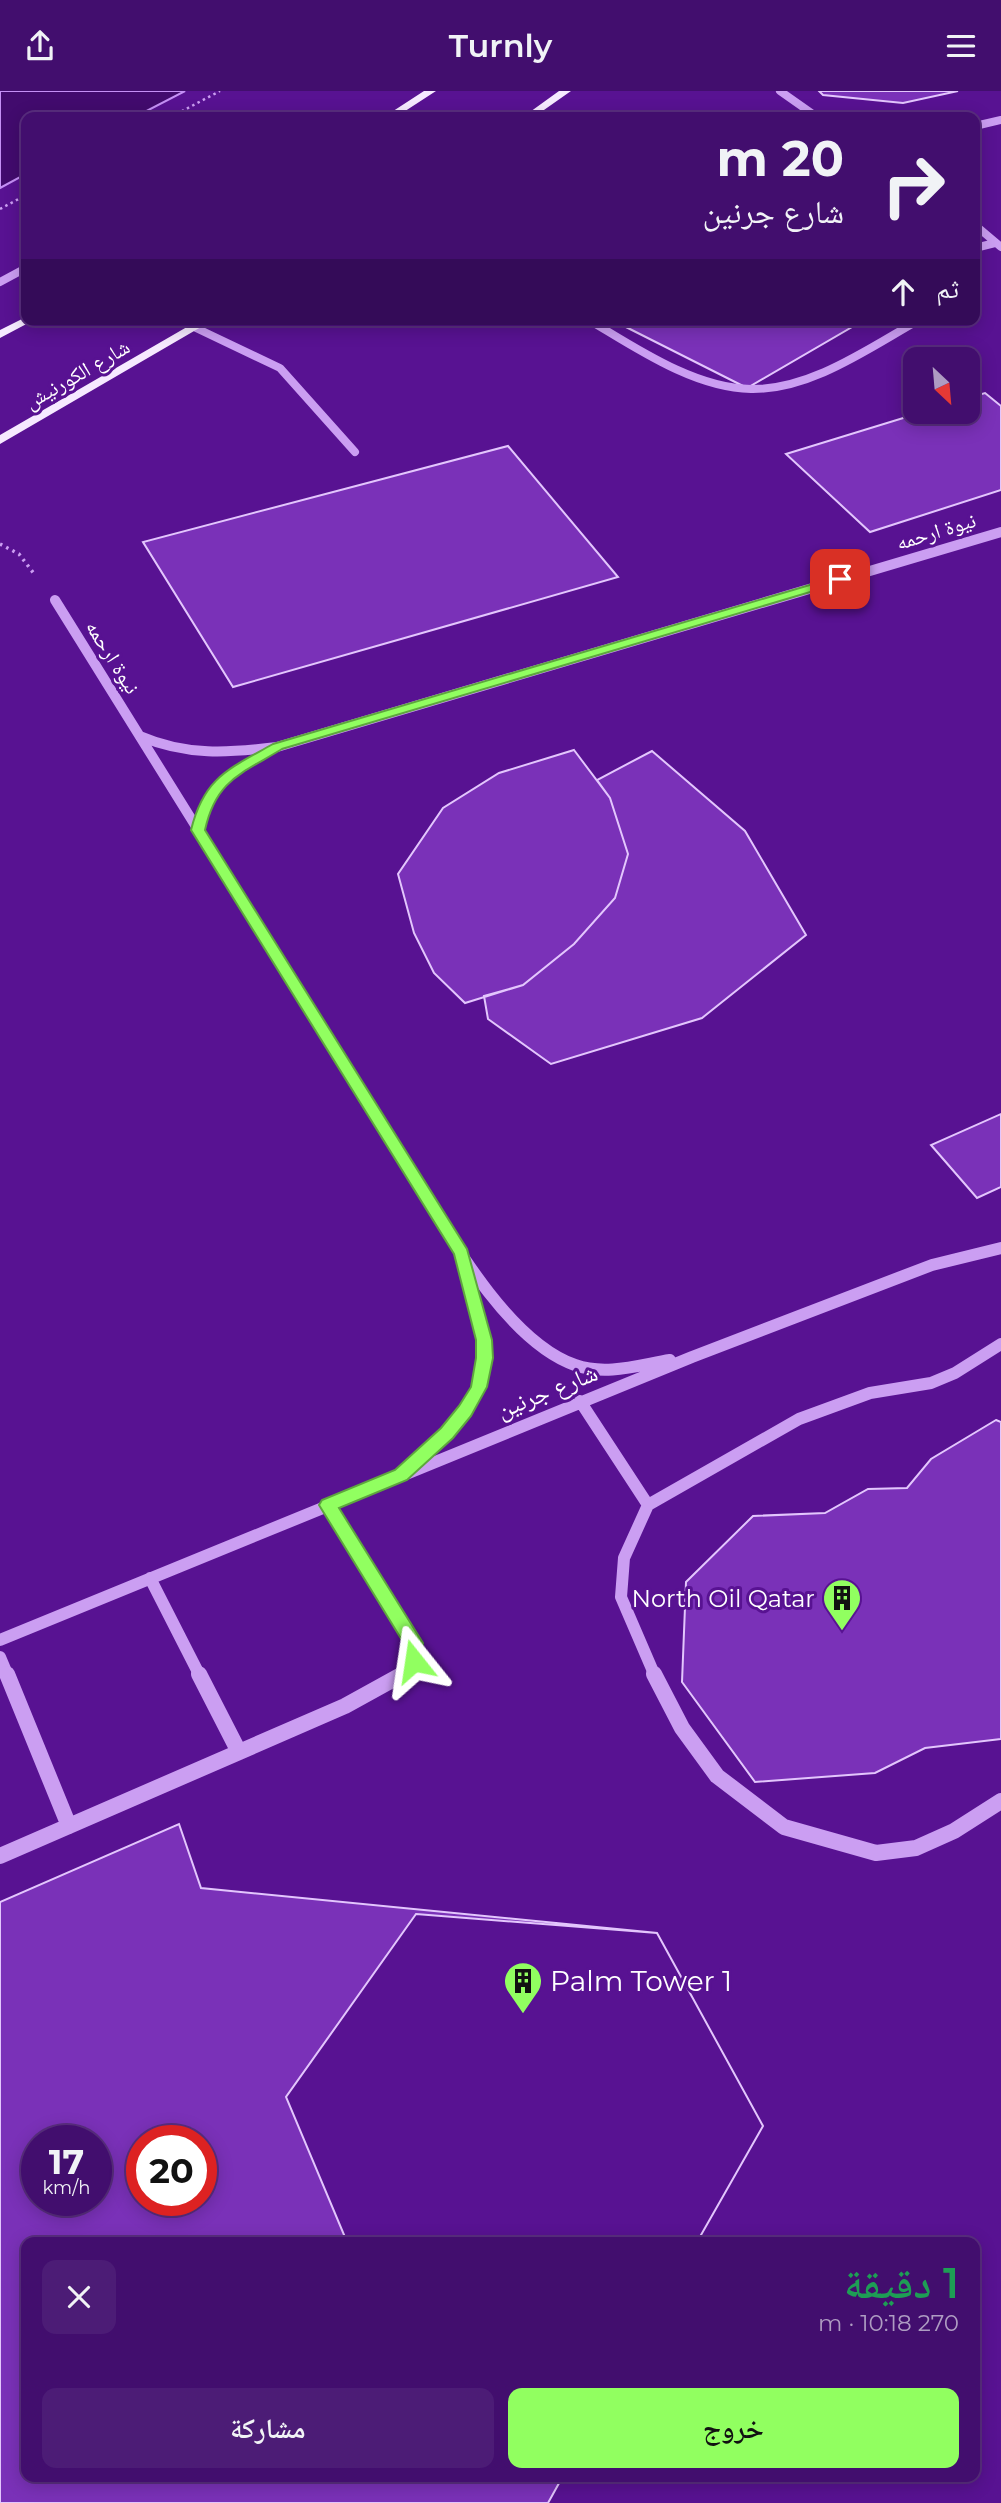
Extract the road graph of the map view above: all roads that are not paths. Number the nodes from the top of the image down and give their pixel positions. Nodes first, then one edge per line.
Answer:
1 (431, 91) edge
2 (566, 91) edge
3 (780, 91) edge
4 (397, 112) edge
5 (535, 112) edge
6 (810, 112) edge
7 (1001, 120) edge
8 (980, 125) edge
9 (980, 229) edge
10 (998, 245) edge
11 (980, 247) edge
12 (21, 271) edge
13 (0, 282) edge
14 (21, 324) edge
15 (199, 326) edge
16 (599, 326) edge
17 (907, 326) edge
18 (196, 328) junction
19 (0, 335) edge
20 (0, 440) edge
21 (355, 452) dead end
22 (1001, 532) edge
23 (55, 600) road end
24 (139, 735) junction
25 (277, 747) junction
26 (198, 830) junction
27 (1001, 1248) edge
28 (461, 1253) junction
29 (1001, 1344) edge
30 (692, 1357) junction
31 (580, 1401) junction
32 (401, 1475) junction
33 (328, 1505) junction
34 (648, 1505) junction
35 (150, 1578) junction
36 (0, 1640) edge
37 (0, 1657) edge
38 (239, 1752) junction
39 (1001, 1801) edge
40 (69, 1826) junction
41 (0, 1856) edge

1 - 4 main road
2 - 5 main road
3 - 6 street
7 - 8 street
9 - 10 street
10 - 11 street
12 - 13 street
14 - 19 main road
15 - 18 main road, شارع الكورنيش
16 - 17 street
18 - 20 main road, شارع الكورنيش
18 - 21 street
22 - 25 street, نيوة ارحمه
23 - 24 street, نيوة ارحمه
24 - 25 street, نيوة ارحمه
24 - 26 street, نيوة ارحمه
25 - 26 street, نيوة ارحمه
26 - 28 street, نيوة ارحمه
27 - 30 street, شارع جرنين
28 - 30 street, نيوة ارحمه
28 - 32 street, نيوة ارحمه
29 - 34 street
30 - 31 street, شارع جرنين
31 - 32 street, شارع جرنين
31 - 34 street
32 - 33 street, شارع جرنين
33 - 35 street, شارع جرنين
33 - 38 street
34 - 39 street
35 - 36 street, شارع جرنين
35 - 38 street
37 - 40 street
38 - 40 street
40 - 41 street

